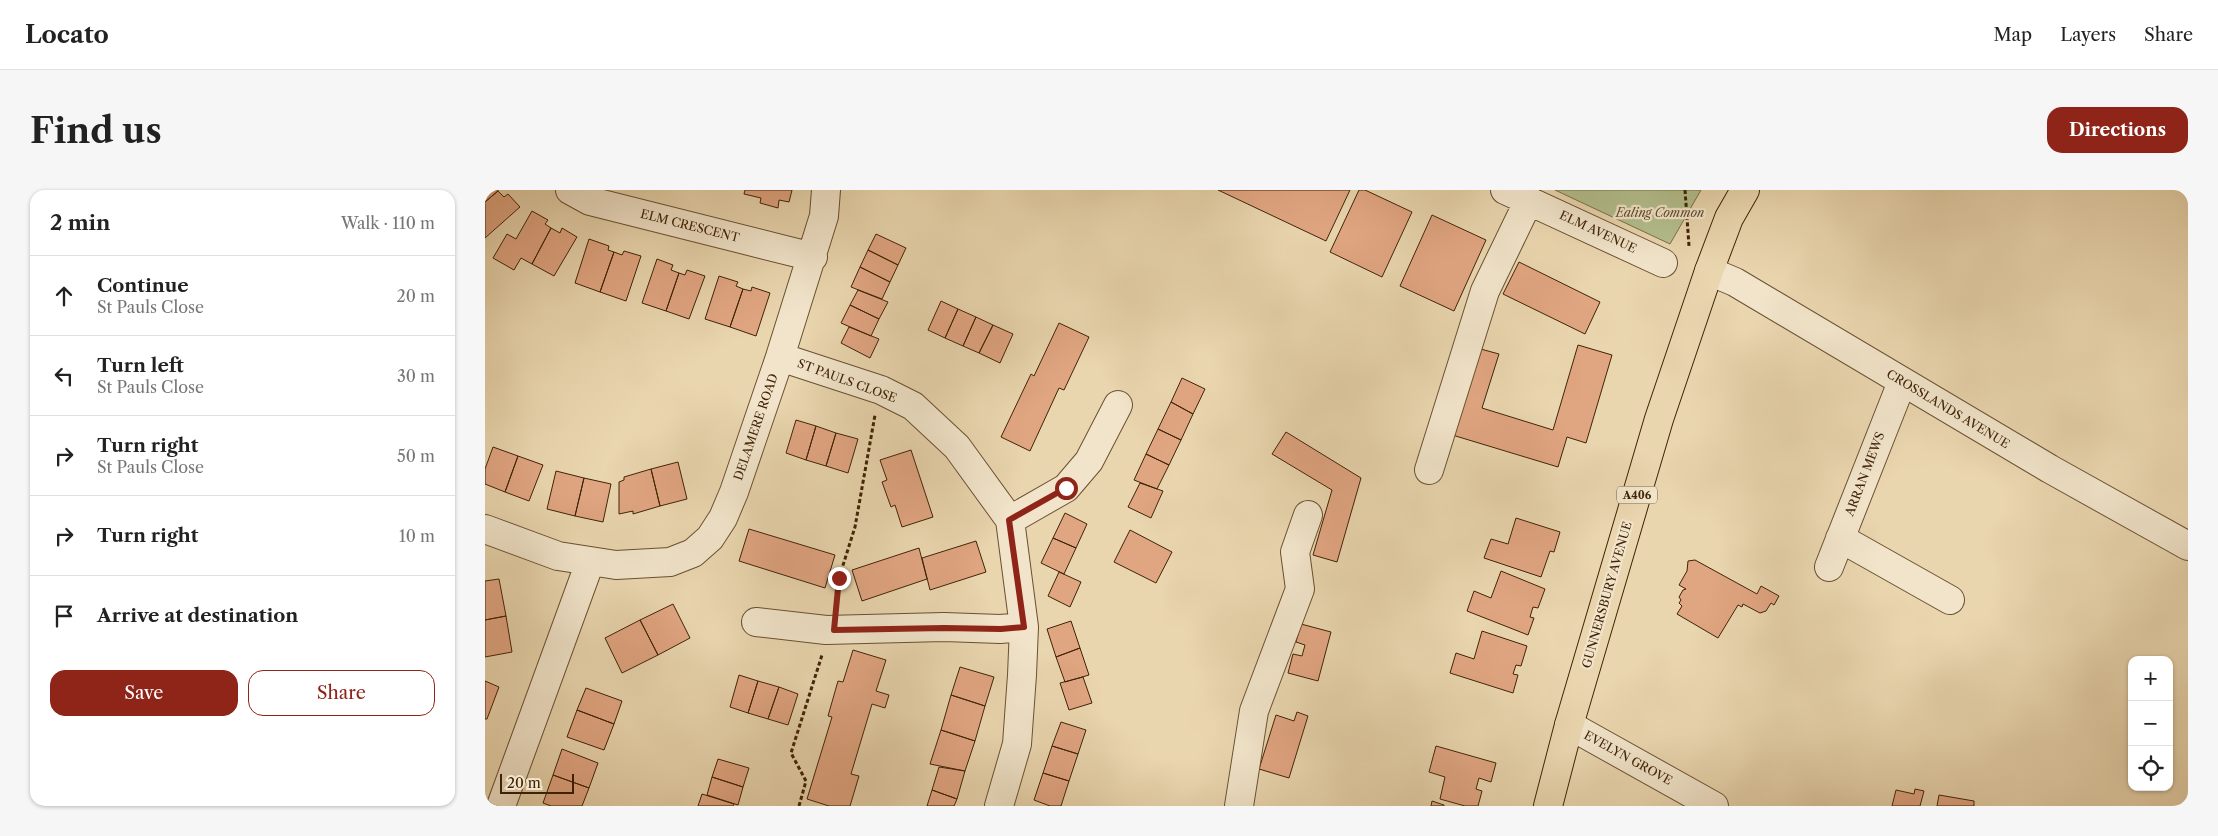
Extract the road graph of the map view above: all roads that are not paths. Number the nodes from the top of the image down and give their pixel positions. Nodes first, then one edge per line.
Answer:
1 (570, 190) edge
2 (826, 190) edge
3 (1745, 190) edge
4 (1517, 195) edge
5 (813, 257) junction
6 (1663, 263) dead end
7 (1709, 271) junction
8 (780, 356) junction
9 (1902, 382) junction
10 (1118, 406) dead end
11 (1429, 470) dead end
12 (1308, 515) dead end
13 (1009, 520) junction
14 (485, 530) edge
15 (1841, 538) junction
16 (2188, 546) edge
17 (590, 562) junction
18 (1829, 567) dead end
19 (1950, 600) dead end
20 (756, 622) dead end
21 (1024, 627) junction
22 (1569, 726) junction
23 (501, 806) edge
24 (999, 806) edge
25 (1239, 806) edge
26 (1548, 806) edge
27 (1714, 806) edge

1 - 5 street, ELM CRESCENT
2 - 5 street, DELAMERE ROAD
3 - 7 highway, GUNNERSBURY AVENUE / A406
4 - 6 street, ELM AVENUE
4 - 11 street
5 - 8 street, DELAMERE ROAD
7 - 9 street, CROSSLANDS AVENUE
7 - 22 highway, GUNNERSBURY AVENUE / A406
8 - 13 street, ST PAULS CLOSE
8 - 17 street, DELAMERE ROAD
9 - 15 street, ARRAN MEWS
9 - 16 street, CROSSLANDS AVENUE
10 - 13 street
12 - 25 street
13 - 21 street, ST PAULS CLOSE
14 - 17 street, DELAMERE ROAD
15 - 18 street, ARRAN MEWS
15 - 19 street
17 - 23 street
20 - 21 street
21 - 24 street, ST PAULS CLOSE
22 - 26 highway, GUNNERSBURY AVENUE / A406
22 - 27 street, EVELYN GROVE

